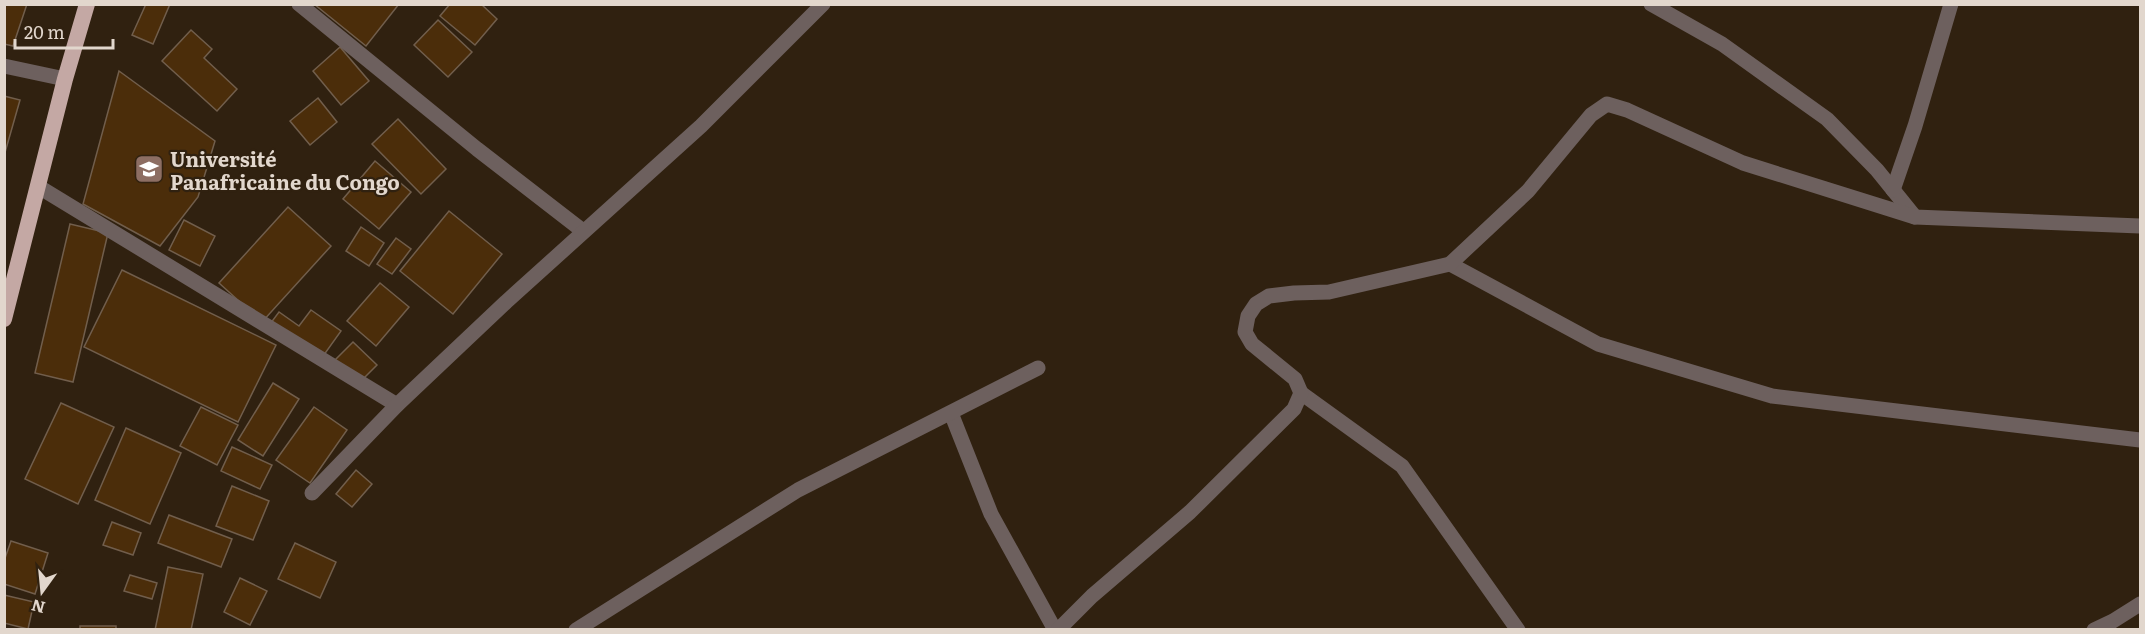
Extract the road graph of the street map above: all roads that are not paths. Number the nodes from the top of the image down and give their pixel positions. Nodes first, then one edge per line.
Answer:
1 (87, 4) edge
2 (299, 4) edge
3 (823, 4) edge
4 (1651, 4) edge
5 (1951, 4) edge
6 (4, 66) edge
7 (65, 79) junction
8 (39, 187) junction
9 (1893, 190) junction
10 (1915, 217) junction
11 (2140, 226) edge
12 (583, 231) junction
13 (1450, 264) junction
14 (4, 319) edge
15 (1038, 368) dead end
16 (1301, 393) junction
17 (397, 405) junction
18 (951, 413) junction
19 (2140, 440) edge
20 (312, 493) dead end
21 (2140, 604) edge
22 (576, 630) edge
23 (1056, 630) edge
24 (1518, 630) edge
25 (2094, 630) edge

1 - 7 highway
2 - 12 street
3 - 12 street
4 - 9 street
5 - 9 street
6 - 7 street
7 - 8 highway
8 - 14 highway
8 - 17 street
9 - 10 street
10 - 11 street
10 - 13 street
12 - 17 street
13 - 16 street
13 - 19 street
15 - 18 street
16 - 23 street
16 - 24 street
17 - 20 street
18 - 22 street
18 - 23 street
21 - 25 street

